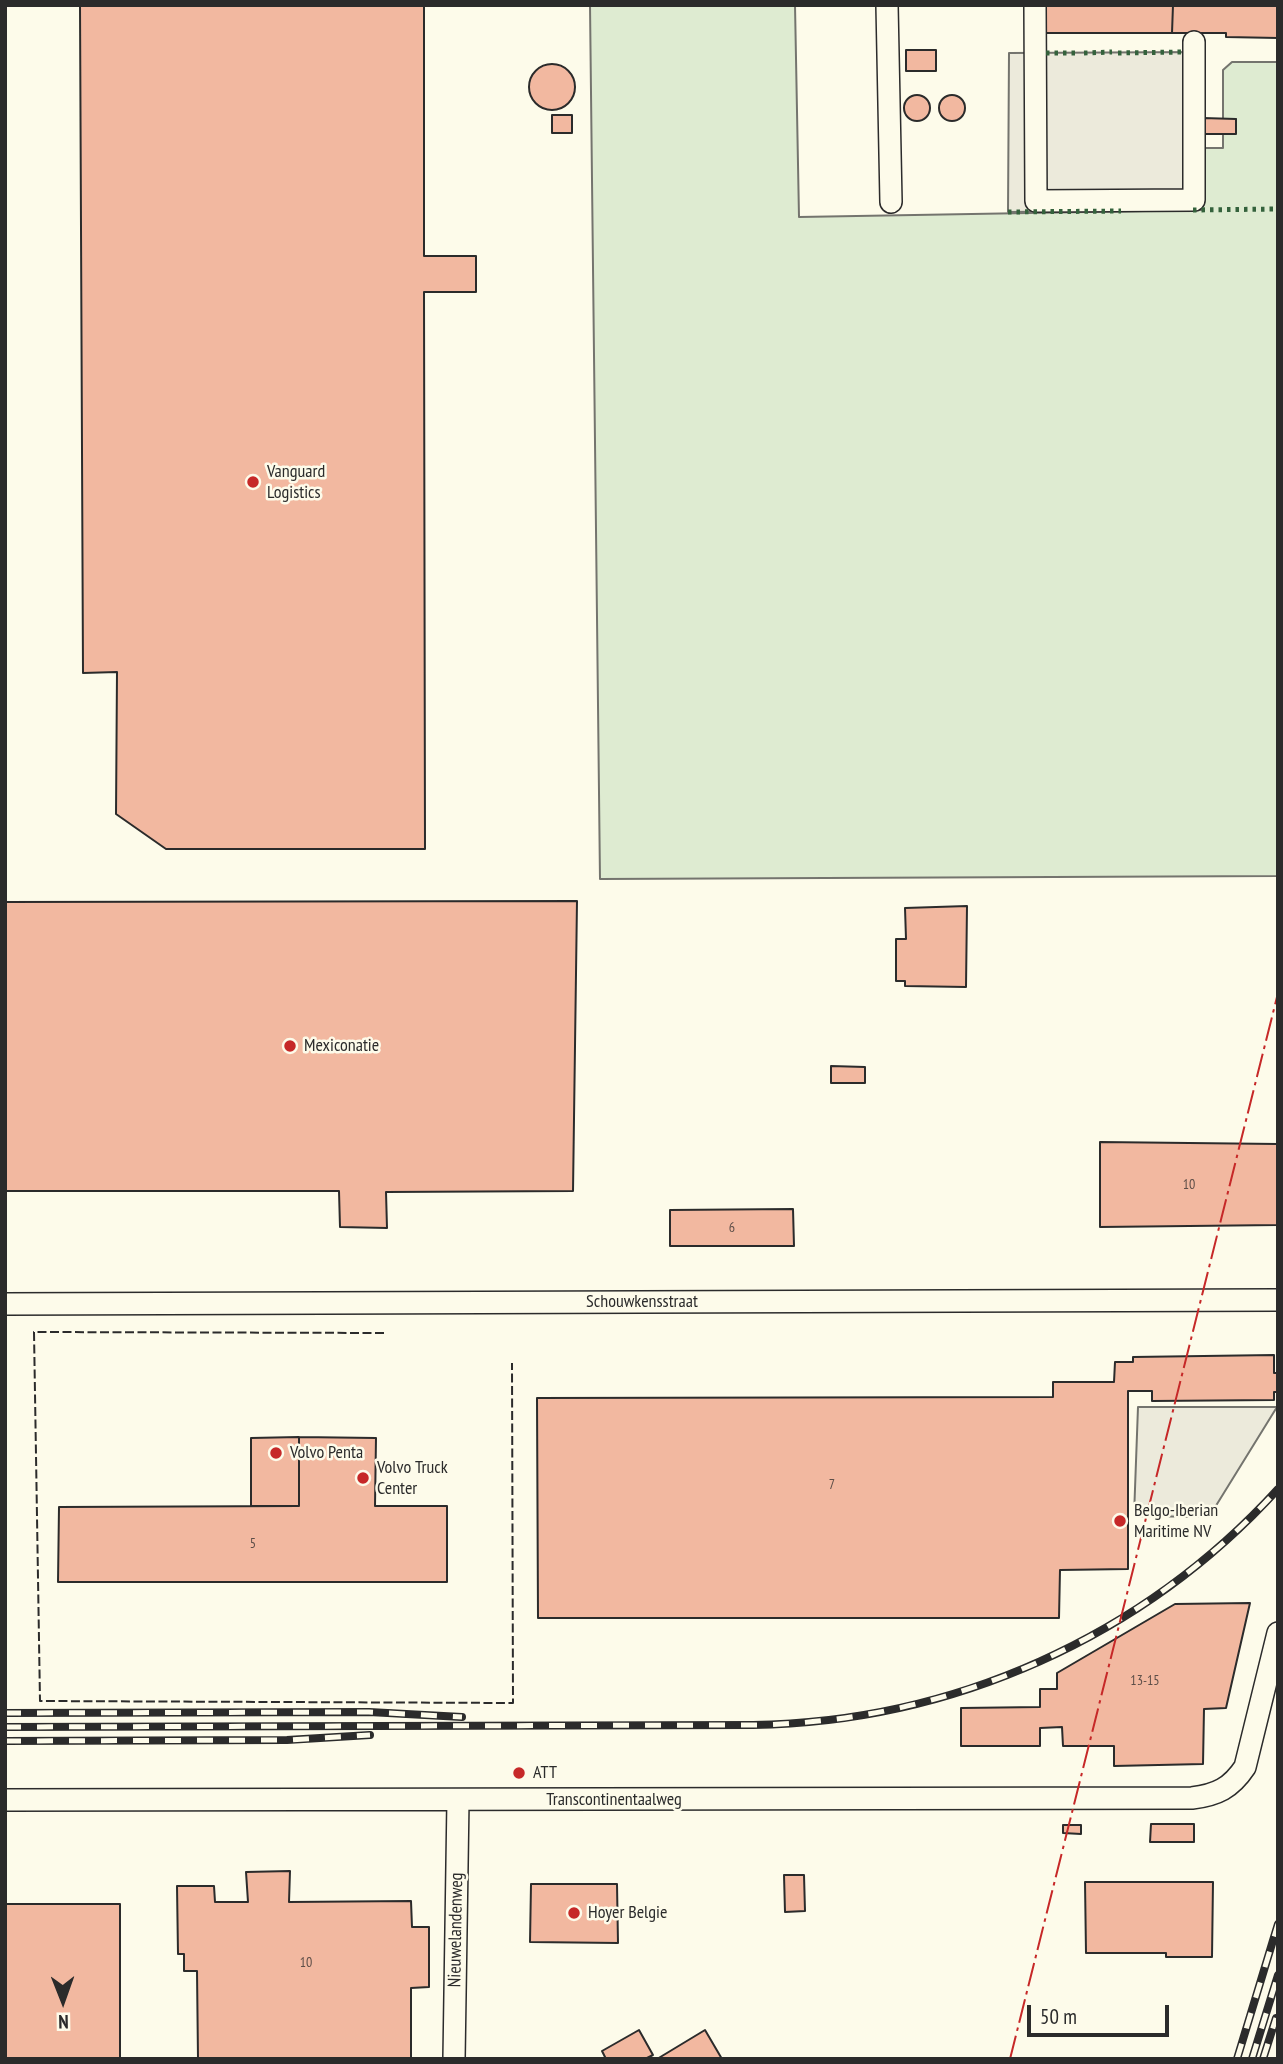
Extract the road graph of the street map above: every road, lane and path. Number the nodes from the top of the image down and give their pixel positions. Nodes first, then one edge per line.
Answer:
1 (887, 5) edge
2 (1035, 5) edge
3 (1194, 42) dead end
4 (891, 202) dead end
5 (1278, 1300) edge
6 (5, 1304) edge
7 (1278, 1633) edge
8 (5, 1800) edge
9 (458, 1800) junction
10 (454, 2059) edge

1 - 4 street
2 - 3 street
5 - 6 street, Schouwkensstraat
7 - 9 street, Transcontinentaalweg
8 - 9 street, Transcontinentaalweg
9 - 10 street, Nieuwelandenweg

